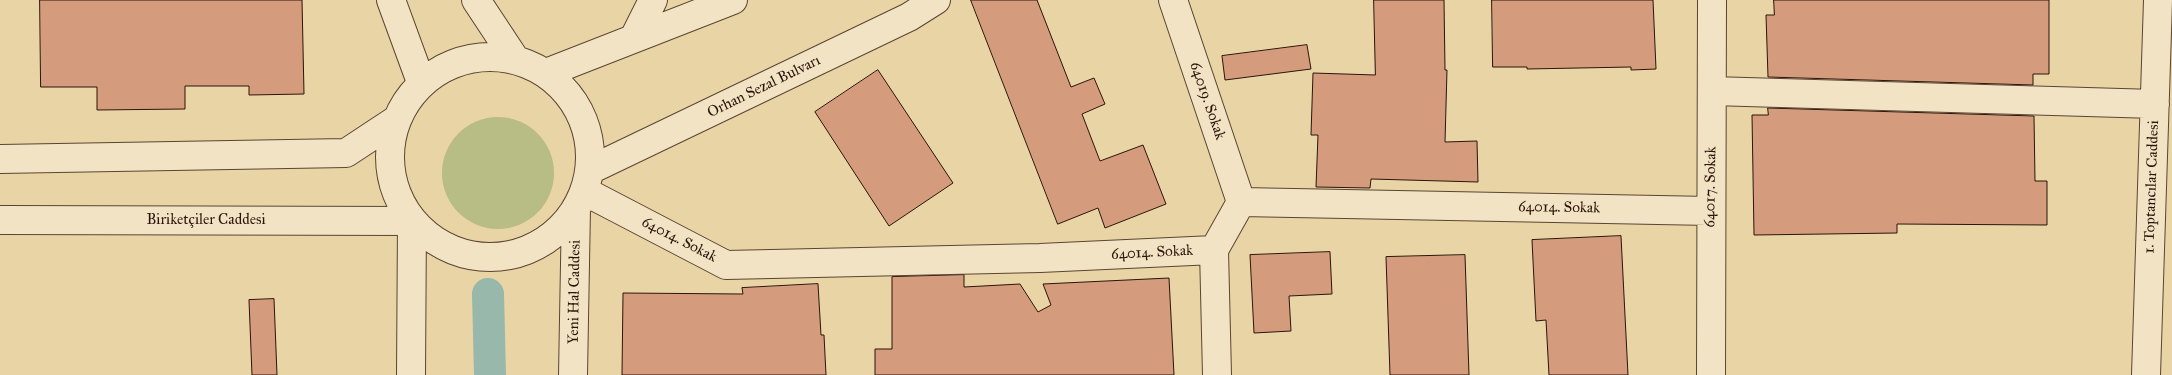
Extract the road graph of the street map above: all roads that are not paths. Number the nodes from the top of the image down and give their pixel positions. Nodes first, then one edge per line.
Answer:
1 (391, 0) edge
2 (476, 0) edge
3 (652, 0) edge
4 (732, 0) edge
5 (936, 0) edge
6 (1173, 0) edge
7 (1712, 0) edge
8 (2158, 0) edge
9 (634, 38) junction
10 (515, 59) junction
11 (546, 73) junction
12 (421, 82) junction
13 (1712, 91) junction
14 (2155, 104) junction
15 (396, 120) junction
16 (0, 159) edge
17 (583, 190) junction
18 (1241, 202) junction
19 (1710, 211) junction
20 (0, 220) edge
21 (412, 221) junction
22 (1214, 250) junction
23 (411, 375) edge
24 (573, 375) edge
25 (1217, 375) edge
26 (1711, 375) edge
27 (2146, 375) edge

1 - 12 street
2 - 10 street
3 - 9 street
4 - 9 street
5 - 17 street, Orhan Sezal Bulvarı
6 - 18 street, 64019. Sokak
7 - 13 street, 64017. Sokak
8 - 14 street, 1. Toptancılar Caddesi
9 - 11 street
10 - 11 street, Orhan Sezal Bulvarı
10 - 12 street, Orhan Sezal Bulvarı
11 - 17 street, Orhan Sezal Bulvarı
12 - 15 street, Orhan Sezal Bulvarı
13 - 14 street
13 - 19 street, 64017. Sokak
14 - 27 street, 1. Toptancılar Caddesi
15 - 16 street
15 - 21 street, Orhan Sezal Bulvarı
17 - 21 street, Orhan Sezal Bulvarı
17 - 22 street, 64014. Sokak
17 - 24 street, Yeni Hal Caddesi
18 - 19 street, 64014. Sokak
18 - 22 street, 64014. Sokak
19 - 26 street, 64017. Sokak
20 - 21 street, Biriketçiler Caddesi
21 - 23 street
22 - 25 street

